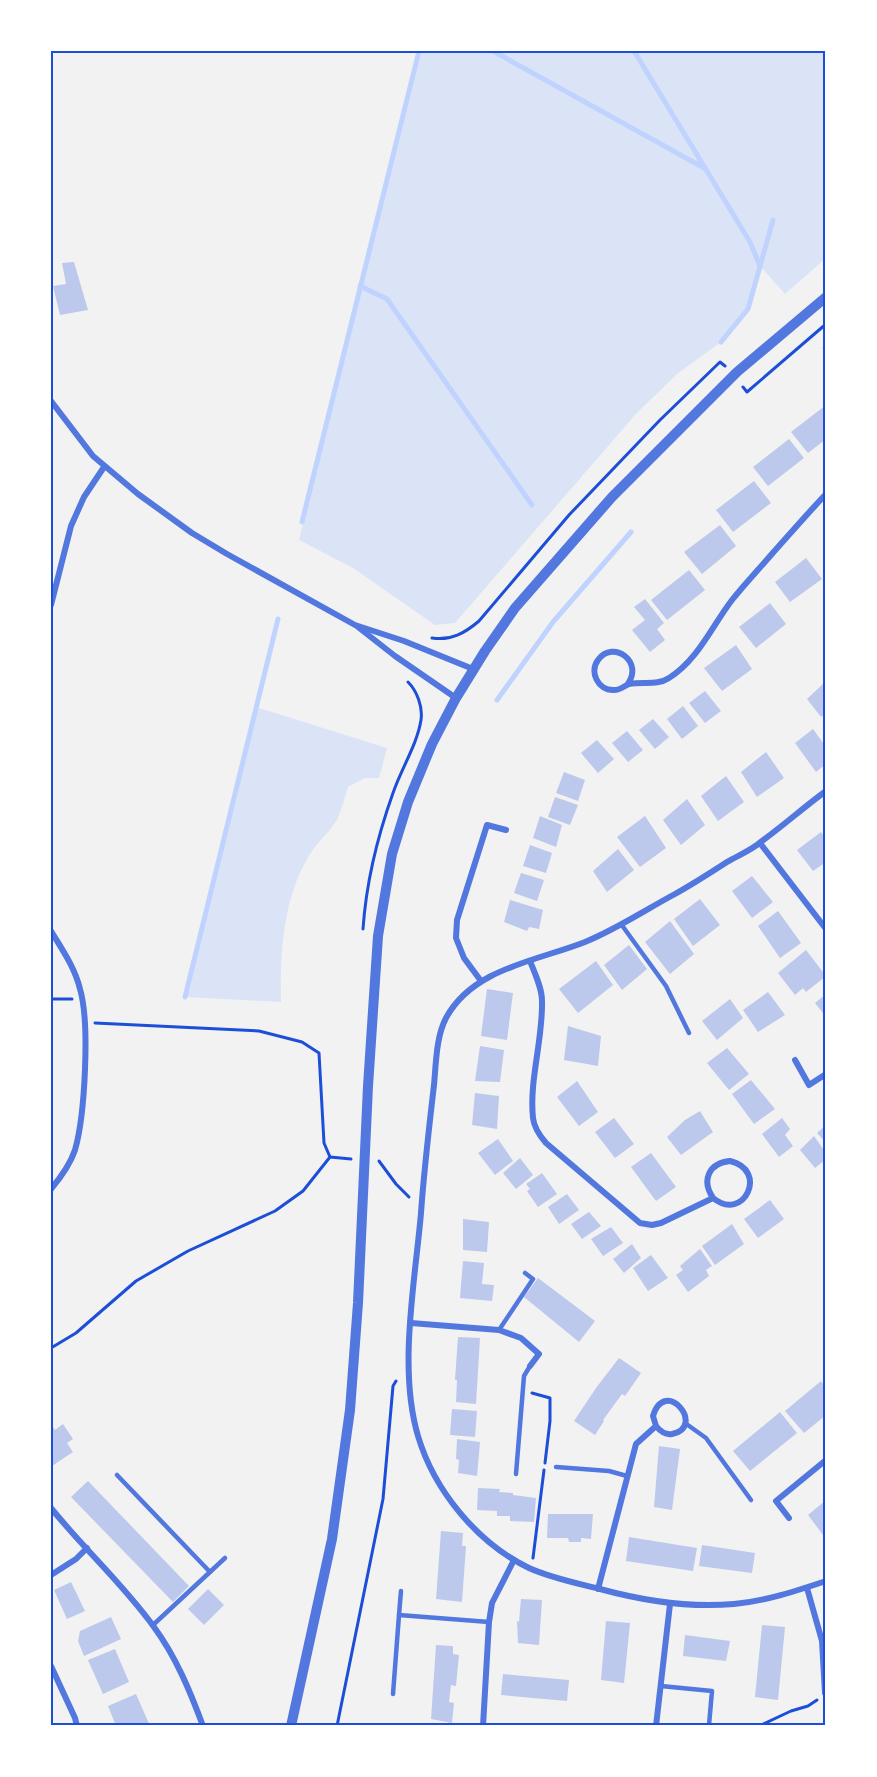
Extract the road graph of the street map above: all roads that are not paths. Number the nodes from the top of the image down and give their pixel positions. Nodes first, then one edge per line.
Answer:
1 (826, 297) edge
2 (51, 401) edge
3 (104, 467) junction
4 (826, 494) edge
5 (51, 605) edge
6 (355, 625) junction
7 (473, 669) junction
8 (627, 685) junction
9 (456, 698) junction
10 (826, 791) edge
11 (506, 830) dead end
12 (760, 843) junction
13 (621, 924) junction
14 (826, 929) edge
15 (51, 931) edge
16 (530, 961) junction
17 (481, 981) junction
18 (689, 1033) dead end
19 (795, 1060) dead end
20 (826, 1074) edge
21 (51, 1189) edge
22 (712, 1198) junction
23 (525, 1273) dead end
24 (411, 1323) junction
25 (499, 1330) junction
26 (530, 1366) joint
27 (685, 1423) junction
28 (656, 1426) junction
29 (826, 1460) edge
30 (556, 1467) dead end
31 (516, 1474) dead end
32 (117, 1475) dead end
33 (627, 1476) junction
34 (751, 1500) dead end
35 (51, 1508) edge
36 (789, 1518) dead end
37 (87, 1548) junction
38 (225, 1558) dead end
39 (514, 1560) junction
40 (210, 1572) junction
41 (51, 1575) edge
42 (826, 1581) edge
43 (807, 1588) junction
44 (597, 1589) junction
45 (401, 1591) dead end
46 (670, 1604) junction
47 (399, 1615) junction
48 (489, 1622) junction
49 (153, 1625) junction
50 (51, 1666) edge
51 (661, 1686) junction
52 (393, 1694) dead end
53 (826, 1694) edge
54 (709, 1725) edge
55 (77, 1726) edge
56 (203, 1726) edge
57 (291, 1726) edge
58 (483, 1726) edge
59 (656, 1726) edge

1 - 7 street
2 - 3 street
3 - 5 street
3 - 6 street
4 - 8 street
6 - 7 street
6 - 9 street
7 - 9 street
8 - 8 street
9 - 57 street
10 - 12 street
11 - 17 street
12 - 13 street
12 - 14 street
13 - 16 street
13 - 18 lane
15 - 21 street
16 - 17 street
16 - 22 street
17 - 24 street
19 - 20 street
22 - 22 street
23 - 25 lane
24 - 25 street
24 - 39 street
25 - 26 street
26 - 31 lane
27 - 28 street
27 - 28 street
27 - 34 lane
28 - 33 street
29 - 36 street
30 - 33 lane
32 - 40 lane
33 - 44 street
35 - 37 street
37 - 41 street
37 - 49 street
38 - 40 lane
39 - 44 street
39 - 48 street
40 - 49 lane
42 - 43 street
43 - 46 street
43 - 53 street
44 - 46 street
45 - 47 lane
46 - 51 street
47 - 48 lane
47 - 52 lane
48 - 58 street
49 - 56 street
50 - 55 street
51 - 54 lane
51 - 59 street

